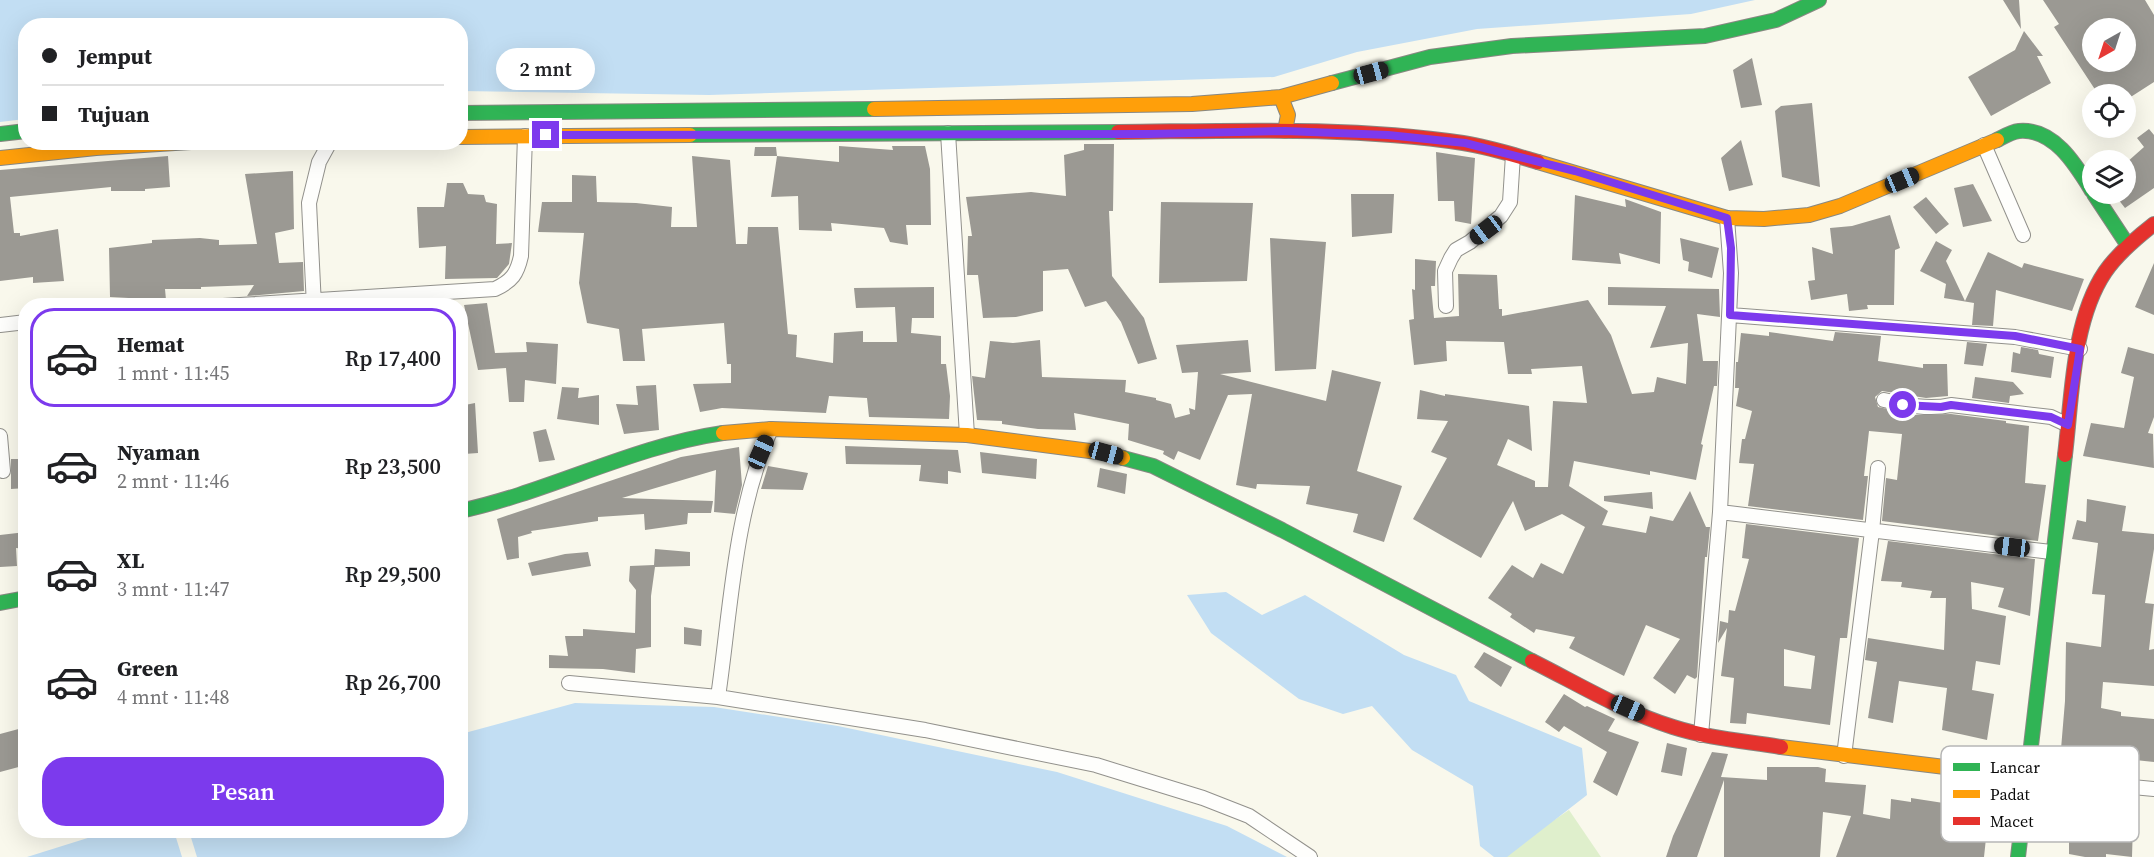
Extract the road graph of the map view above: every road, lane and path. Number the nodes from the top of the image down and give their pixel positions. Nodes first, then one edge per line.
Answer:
1 (1819, 0) edge
2 (1281, 97) junction
3 (744, 110) junction
4 (468, 113) edge
5 (1285, 131) junction
6 (13, 133) edge
7 (948, 133) junction
8 (747, 134) junction
9 (525, 136) junction
10 (468, 137) edge
11 (1984, 145) junction
12 (76, 150) edge
13 (326, 150) edge
14 (1513, 155) junction
15 (17, 156) junction
16 (0, 158) edge
17 (2082, 176) edge
18 (2101, 204) edge
19 (1727, 218) junction
20 (2154, 224) edge
21 (2023, 235) dead end
22 (2127, 244) junction
23 (314, 298) edge
24 (370, 298) edge
25 (1446, 306) dead end
26 (1730, 315) junction
27 (18, 323) edge
28 (0, 325) edge
29 (2080, 349) junction
30 (1884, 400) dead end
31 (2068, 425) junction
32 (771, 429) junction
33 (967, 435) junction
34 (0, 436) edge
35 (1878, 468) dead end
36 (3, 471) dead end
37 (468, 509) edge
38 (1720, 512) junction
39 (1872, 531) junction
40 (2051, 552) junction
41 (18, 600) edge
42 (0, 603) edge
43 (569, 683) dead end
44 (718, 697) junction
45 (1701, 735) junction
46 (2030, 746) edge
47 (1844, 756) junction
48 (1941, 767) edge
49 (2139, 788) edge
50 (2154, 789) edge
51 (2020, 842) edge
52 (1310, 857) edge
53 (2018, 857) edge

1 - 2 main road
2 - 3 main road
2 - 5 main road
3 - 4 main road
3 - 8 main road
5 - 7 main road
5 - 14 main road
6 - 15 main road
7 - 8 main road
7 - 33 street
8 - 9 main road
9 - 10 main road
9 - 24 street
11 - 17 main road
11 - 19 main road
11 - 21 street
12 - 15 main road
13 - 23 street
14 - 19 main road
14 - 25 street
15 - 16 main road
18 - 22 main road
19 - 26 street
20 - 22 main road
22 - 29 main road
26 - 29 street
26 - 38 street
27 - 28 street
29 - 31 main road
30 - 31 street
31 - 40 main road
32 - 33 main road
32 - 37 main road
32 - 44 street
33 - 45 main road
34 - 36 street
35 - 39 street
38 - 39 street
38 - 45 street
39 - 40 street
39 - 47 street
40 - 46 main road
41 - 42 main road
43 - 44 street
44 - 52 street
45 - 47 main road
47 - 48 main road
49 - 50 street
51 - 53 main road

